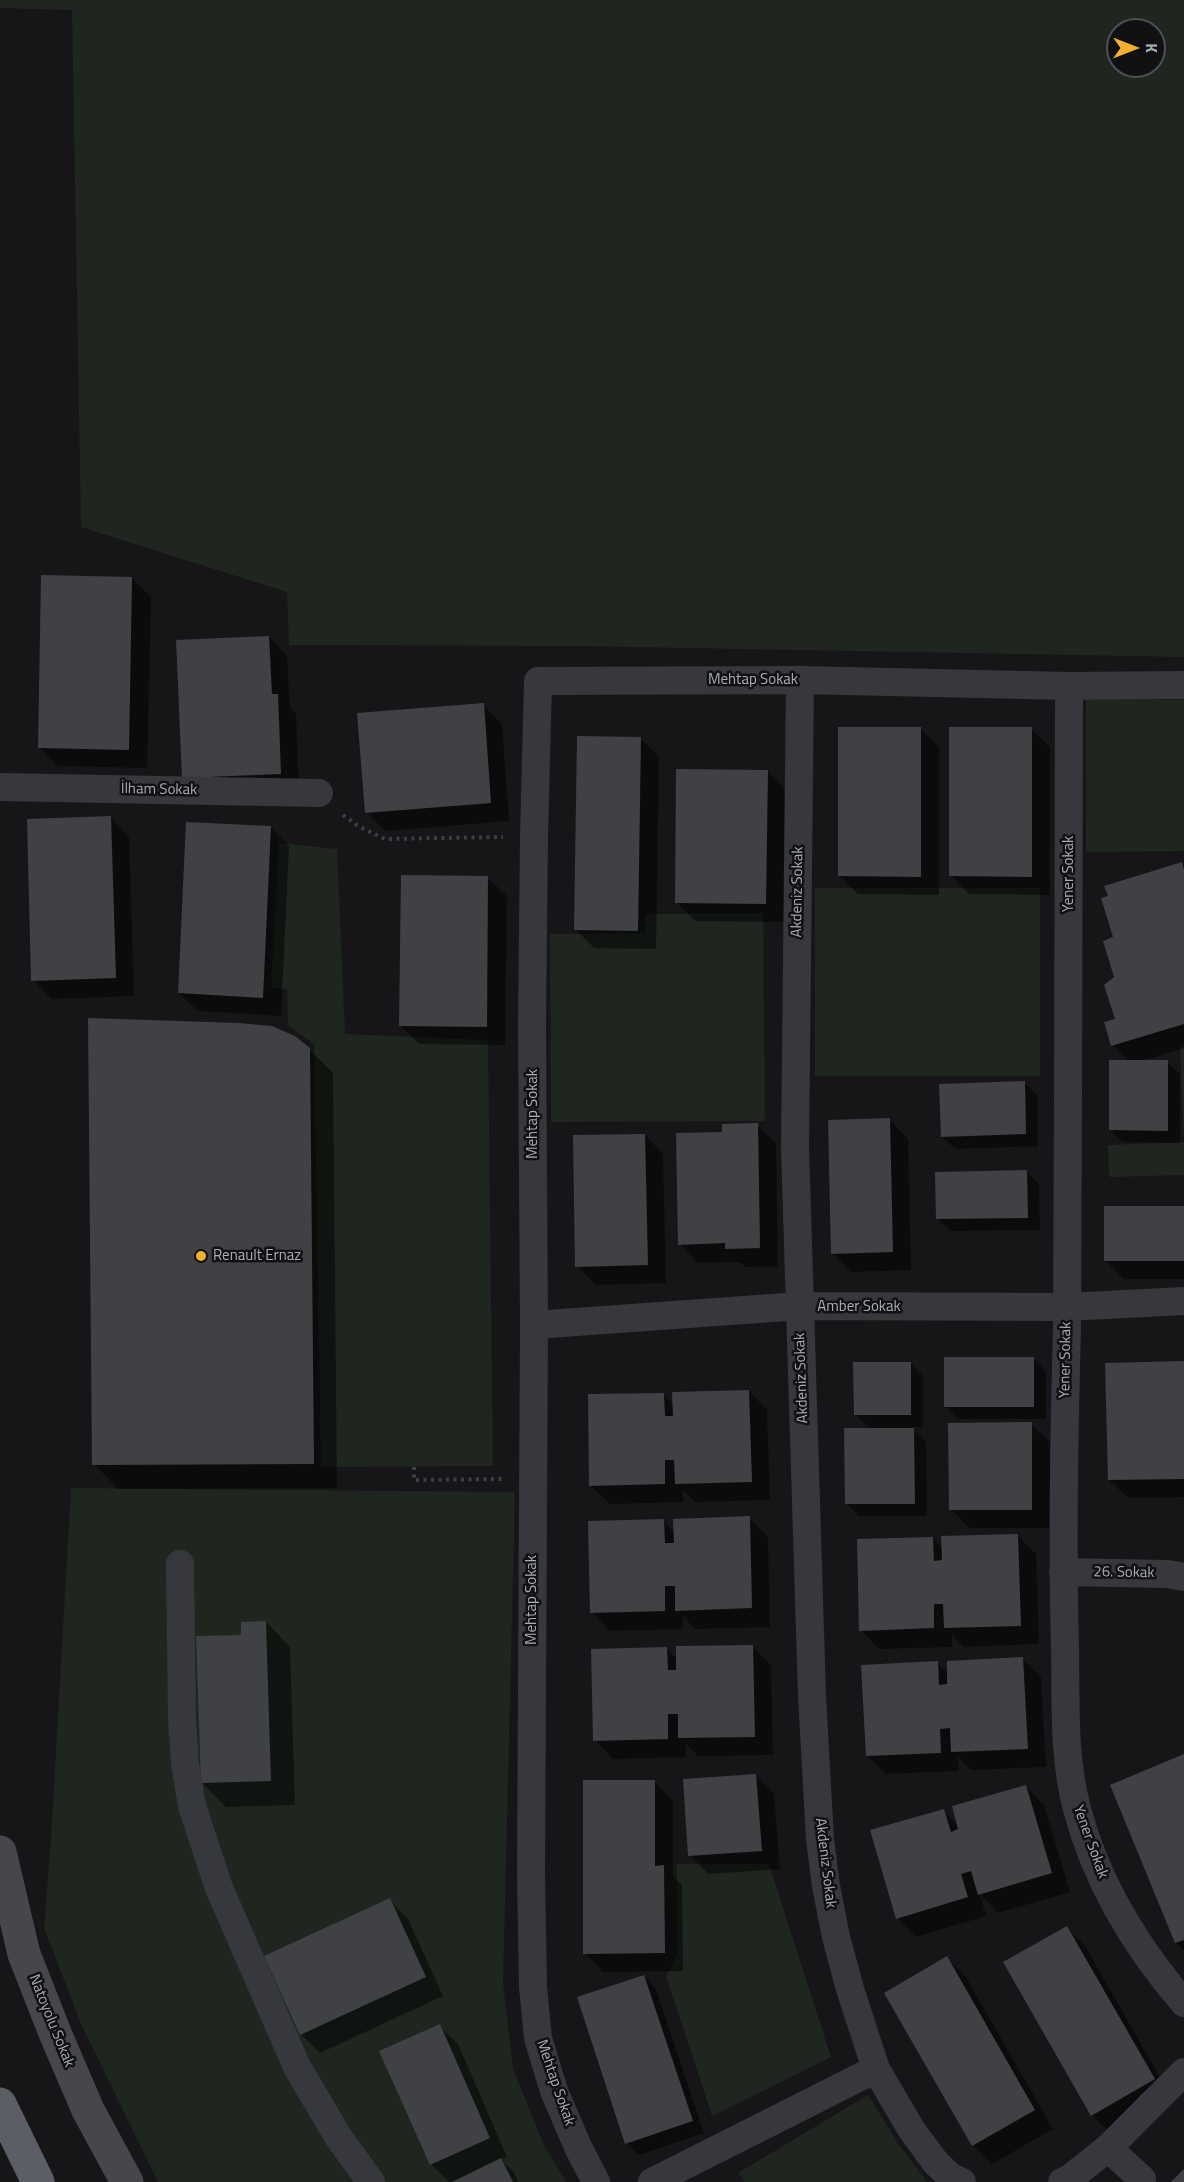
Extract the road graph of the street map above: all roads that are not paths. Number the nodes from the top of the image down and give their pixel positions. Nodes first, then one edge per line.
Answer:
1 (800, 680) junction
2 (1184, 685) edge
3 (1070, 686) junction
4 (0, 787) edge
5 (319, 793) road end
6 (1184, 1301) edge
7 (800, 1306) junction
8 (1067, 1307) junction
9 (534, 1325) junction
10 (180, 1564) dead end
11 (1063, 1572) junction
12 (1184, 1577) edge
13 (0, 1852) edge
14 (1184, 2003) edge
15 (876, 2069) junction
16 (1184, 2072) edge
17 (0, 2104) edge
18 (1108, 2148) junction
19 (1142, 2179) dead end
20 (38, 2182) edge
21 (127, 2182) edge
22 (371, 2182) edge
23 (596, 2182) edge
24 (652, 2182) edge
25 (962, 2182) edge
26 (1062, 2182) edge

1 - 3 street, Mehtap Sokak
1 - 7 street, Akdeniz Sokak
1 - 9 street, Mehtap Sokak
2 - 3 street, Mehtap Sokak
3 - 8 street, Yener Sokak
4 - 5 street, İlham Sokak
6 - 8 street, Amber Sokak
7 - 8 street, Amber Sokak
7 - 9 street, Amber Sokak
7 - 15 street, Akdeniz Sokak
8 - 11 street, Yener Sokak
9 - 23 street, Mehtap Sokak
10 - 22 street
11 - 12 street, 26. Sokak
11 - 14 street, Yener Sokak
13 - 21 main road, Natoyolu Sokak
15 - 24 street
15 - 25 street, Akdeniz Sokak
16 - 18 street
17 - 20 highway
18 - 19 street
18 - 26 street

